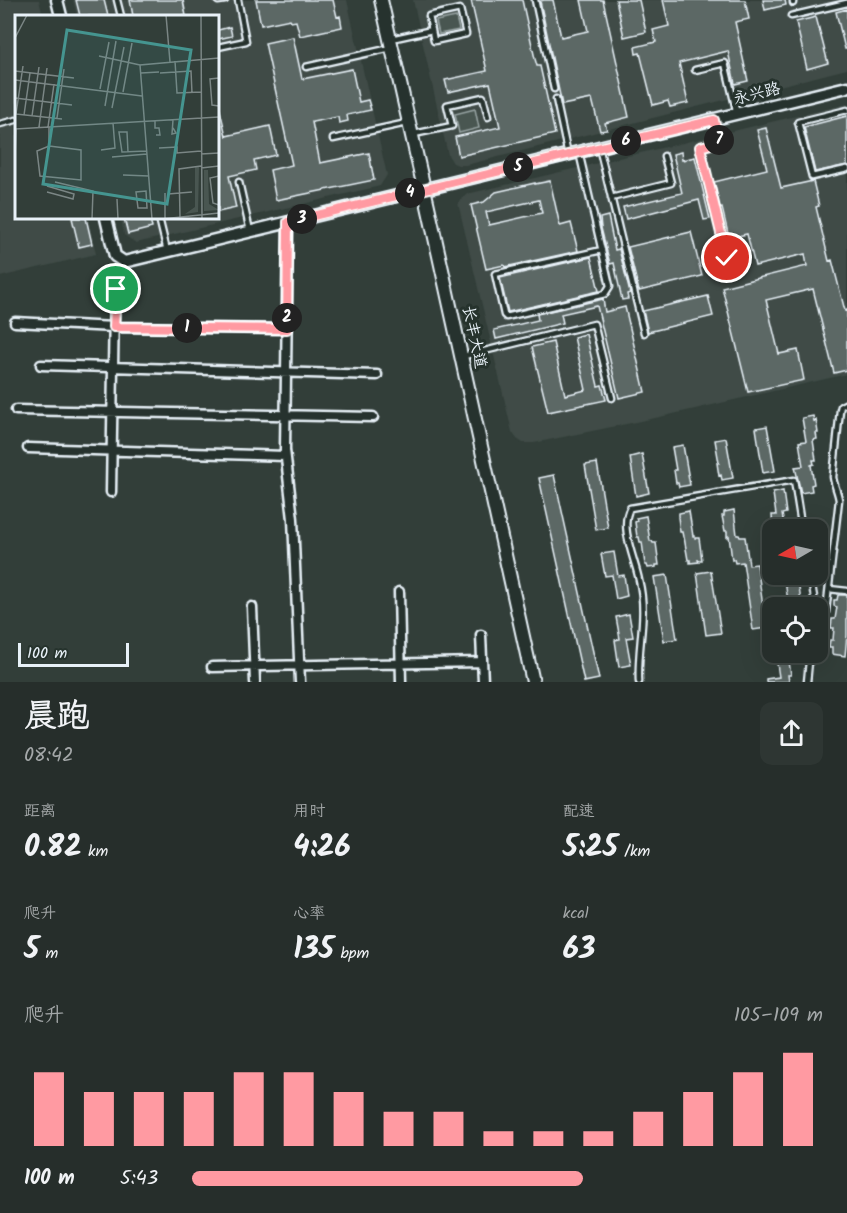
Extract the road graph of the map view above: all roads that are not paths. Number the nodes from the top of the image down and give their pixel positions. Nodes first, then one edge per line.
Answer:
1 (57, 0) edge
2 (117, 0) edge
3 (225, 0) edge
4 (238, 0) edge
5 (381, 0) edge
6 (534, 0) edge
7 (218, 2) dead end
8 (847, 3) edge
9 (61, 15) edge
10 (121, 15) edge
11 (791, 16) dead end
12 (432, 30) junction
13 (390, 43) junction
14 (219, 47) edge
15 (306, 67) dead end
16 (695, 70) dead end
17 (847, 87) edge
18 (554, 90) dead end
19 (556, 99) dead end
20 (847, 110) edge
21 (737, 114) junction
22 (488, 117) dead end
23 (15, 120) edge
24 (714, 120) junction
25 (0, 124) edge
26 (410, 129) junction
27 (333, 139) dead end
28 (598, 147) junction
29 (574, 153) junction
30 (664, 156) dead end
31 (847, 169) edge
32 (239, 182) dead end
33 (424, 189) junction
34 (611, 198) junction
35 (106, 219) edge
36 (159, 219) edge
37 (288, 222) junction
38 (250, 231) junction
39 (602, 250) junction
40 (167, 251) junction
41 (727, 258) dead end
42 (119, 259) junction
43 (15, 322) dead end
44 (114, 327) junction
45 (287, 329) junction
46 (644, 333) dead end
47 (461, 357) junction
48 (41, 365) dead end
49 (113, 367) junction
50 (286, 372) junction
51 (377, 375) dead end
52 (612, 398) dead end
53 (847, 403) edge
54 (16, 410) dead end
55 (113, 412) junction
56 (285, 415) junction
57 (373, 417) dead end
58 (28, 448) dead end
59 (112, 451) junction
60 (285, 456) junction
61 (111, 492) dead end
62 (800, 519) edge
63 (829, 589) junction
64 (847, 591) edge
65 (399, 592) dead end
66 (828, 597) edge
67 (252, 608) dead end
68 (481, 635) dead end
69 (482, 662) junction
70 (401, 663) junction
71 (809, 663) edge
72 (254, 666) junction
73 (299, 666) junction
74 (212, 667) dead end
75 (255, 682) edge
76 (300, 682) edge
77 (401, 682) edge
78 (483, 682) edge
79 (533, 682) edge
80 (639, 682) edge
81 (807, 682) edge

1 - 9 street
2 - 10 lane
3 - 7 lane
4 - 14 lane
5 - 13 main road, 长丰大道
6 - 18 lane
8 - 11 lane
12 - 12 lane
12 - 13 lane
13 - 15 lane
13 - 26 main road, 长丰大道
16 - 21 lane
17 - 21 street, 永兴路
19 - 29 lane
20 - 31 lane
21 - 24 street, 永兴路
22 - 26 lane
23 - 25 lane
24 - 28 street, 永兴路
24 - 41 lane
26 - 27 lane
26 - 33 main road, 长丰大道
28 - 29 street, 永兴路
28 - 34 lane
29 - 33 street, 永兴路
29 - 39 lane
30 - 34 lane
32 - 38 lane
33 - 37 street, 永兴路
33 - 47 main road, 长丰大道
34 - 46 lane
35 - 42 street
36 - 40 lane
37 - 38 street, 永兴路
37 - 45 street
38 - 40 street, 永兴路
39 - 39 lane
40 - 42 street, 永兴路
42 - 44 street
43 - 44 street
44 - 45 street
44 - 49 street
45 - 50 street
47 - 52 lane
47 - 79 main road, 长丰大道
48 - 49 street
49 - 50 street
49 - 55 street
50 - 51 street
50 - 56 street
53 - 63 lane
54 - 55 street
55 - 56 street
55 - 59 street
56 - 57 street
56 - 60 street
58 - 59 street
59 - 60 street
59 - 61 street
60 - 73 street
62 - 80 lane
63 - 64 lane
63 - 66 lane
65 - 70 street
67 - 72 street
68 - 69 street
69 - 70 street
69 - 78 street
70 - 73 street
70 - 77 street
71 - 81 lane
72 - 73 street
72 - 74 street
72 - 75 street
73 - 76 street

